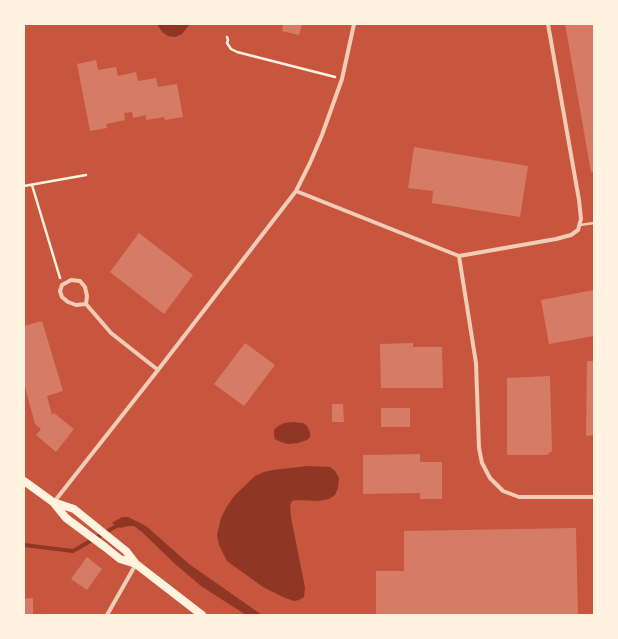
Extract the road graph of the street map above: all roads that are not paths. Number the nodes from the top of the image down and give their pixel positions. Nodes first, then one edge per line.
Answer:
1 (354, 24) edge
2 (548, 24) edge
3 (296, 191) junction
4 (594, 223) edge
5 (580, 224) junction
6 (459, 256) junction
7 (86, 304) junction
8 (158, 370) junction
9 (24, 481) edge
10 (594, 497) edge
11 (54, 502) junction
12 (136, 564) junction
13 (108, 615) edge
14 (202, 615) edge

1 - 3 street
2 - 5 street
3 - 6 street
3 - 8 street
4 - 5 lane
5 - 6 street
6 - 10 street
7 - 7 street
7 - 8 street
8 - 11 street
9 - 11 main road
11 - 12 main road
11 - 12 main road
12 - 13 street
12 - 14 main road

